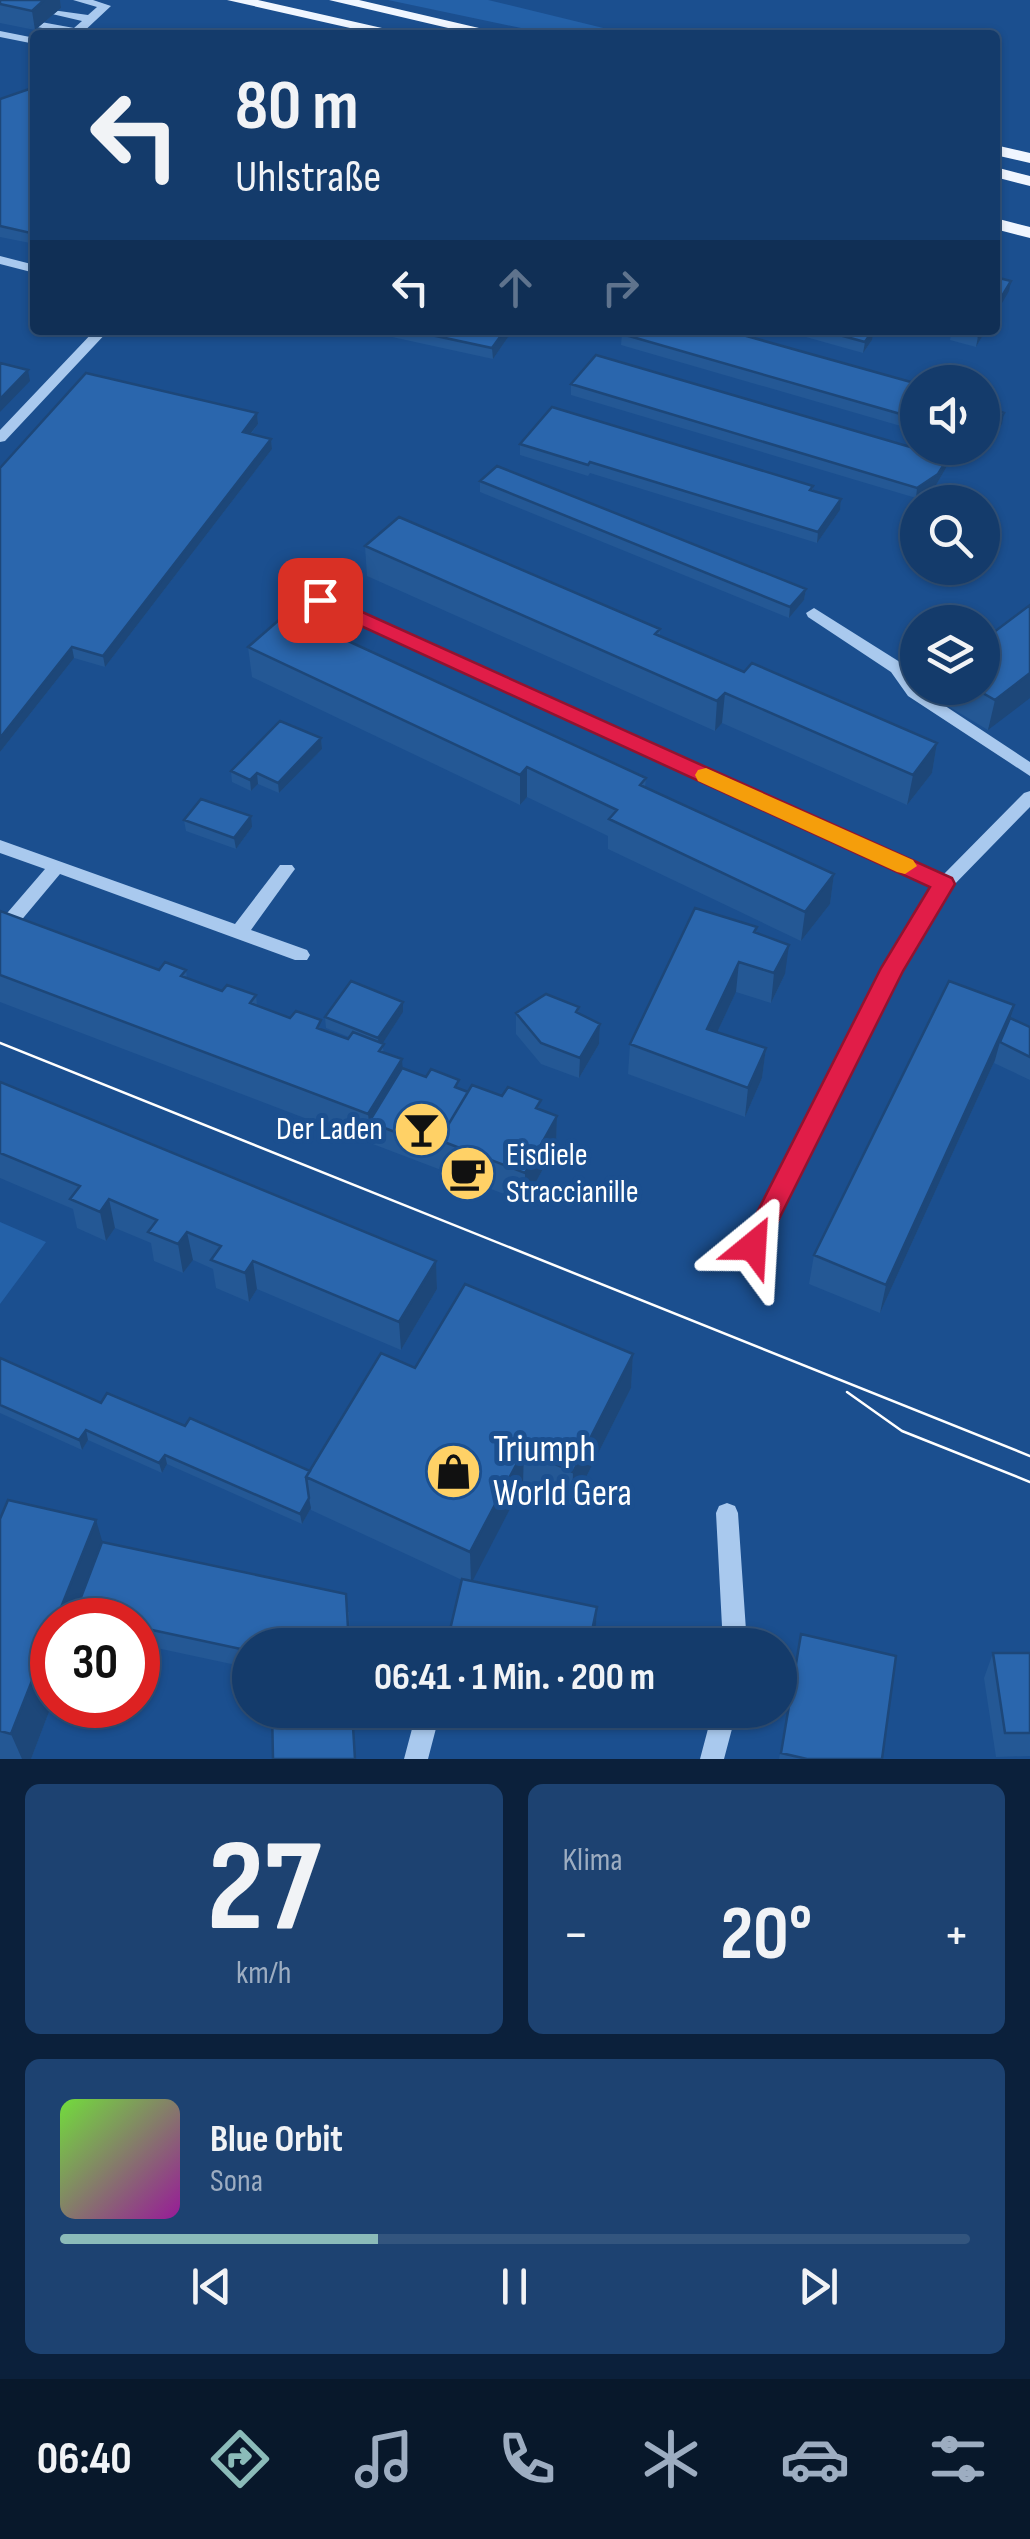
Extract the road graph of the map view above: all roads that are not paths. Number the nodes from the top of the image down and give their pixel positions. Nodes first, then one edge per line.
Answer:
1 (79, 0) edge
2 (235, 0) edge
3 (337, 0) edge
4 (56, 12) dead end
5 (324, 18) junction
6 (91, 19) junction
7 (41, 24) edge
8 (64, 30) edge
9 (78, 30) edge
10 (361, 30) edge
11 (381, 30) edge
12 (478, 30) edge
13 (0, 34) edge
14 (30, 41) edge
15 (1000, 151) edge
16 (1030, 158) edge
17 (1000, 173) edge
18 (1030, 181) edge
19 (1000, 224) edge
20 (1030, 233) edge
21 (0, 260) edge
22 (30, 268) edge
23 (97, 335) edge
24 (0, 438) edge
25 (320, 600) dead end
26 (814, 613) dead end
27 (1030, 770) edge
28 (1030, 797) edge
29 (0, 846) edge
30 (57, 866) junction
31 (286, 869) dead end
32 (944, 884) junction
33 (8, 924) edge
34 (238, 932) junction
35 (300, 955) dead end
36 (753, 1246) dead end
37 (727, 1514) dead end
38 (734, 1628) edge
39 (424, 1728) edge
40 (720, 1728) edge
41 (416, 1759) edge
42 (712, 1759) edge

1 - 6 street
2 - 5 main road
3 - 12 main road
4 - 6 street
5 - 10 main road
5 - 11 main road
6 - 9 street
7 - 8 street
13 - 14 street
15 - 16 main road
17 - 18 main road
19 - 20 main road
21 - 22 street
23 - 24 street
25 - 32 street
26 - 27 street
28 - 32 street
29 - 30 street
30 - 33 street
30 - 34 street
31 - 34 street
32 - 36 street
34 - 35 street
37 - 38 street
39 - 41 street
40 - 42 street

